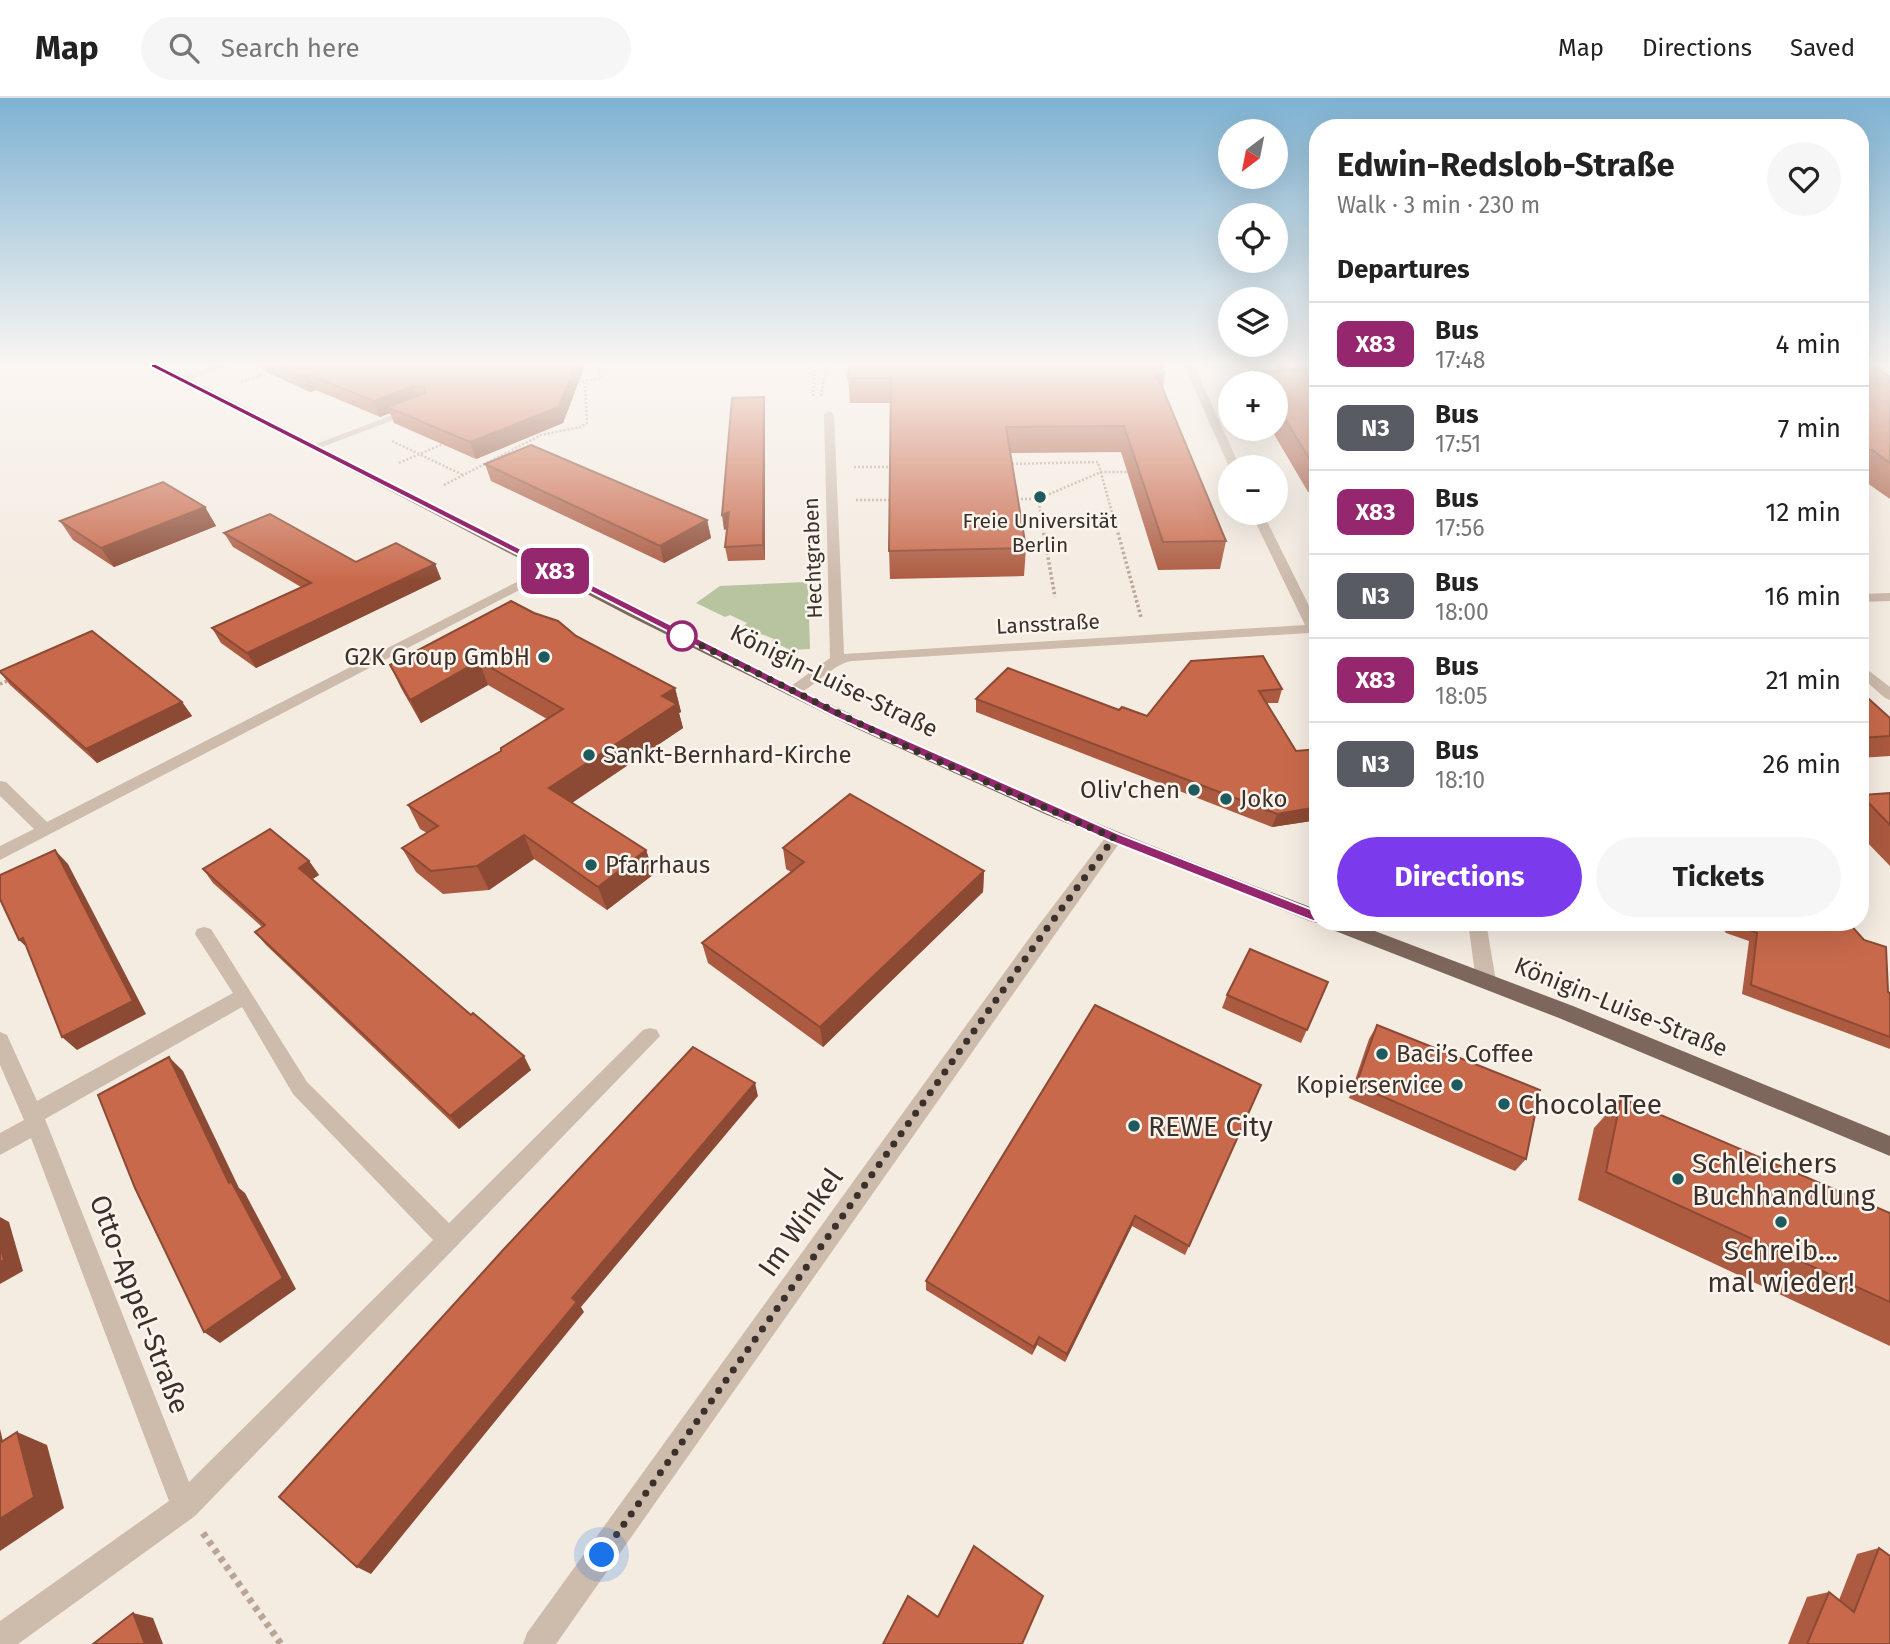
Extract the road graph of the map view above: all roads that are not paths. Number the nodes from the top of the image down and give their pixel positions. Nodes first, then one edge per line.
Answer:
1 (294, 437) edge
2 (340, 437) edge
3 (830, 437) edge
4 (1222, 437) edge
5 (313, 447) junction
6 (1230, 455) edge
7 (1263, 525) edge
8 (550, 569) junction
9 (1890, 597) edge
10 (1869, 598) edge
11 (1309, 618) edge
12 (1309, 632) edge
13 (837, 659) junction
14 (1869, 676) edge
15 (792, 692) junction
16 (1890, 695) edge
17 (0, 786) edge
18 (45, 830) junction
19 (1114, 838) junction
20 (0, 854) edge
21 (1309, 914) edge
22 (1355, 931) edge
23 (1478, 931) edge
24 (204, 934) dead end
25 (1486, 981) junction
26 (245, 996) junction
27 (650, 1036) dead end
28 (0, 1041) edge
29 (34, 1120) junction
30 (0, 1145) edge
31 (1890, 1146) edge
32 (448, 1239) junction
33 (185, 1506) junction
34 (0, 1639) edge
35 (538, 1644) edge

1 - 5 main road, Königin-Luise-Straße
2 - 5 street
3 - 13 street, Hechtgraben
4 - 6 street
5 - 8 main road, Königin-Luise-Straße
7 - 11 street
8 - 15 main road, Königin-Luise-Straße
8 - 18 street
9 - 10 street
12 - 13 street, Lansstraße
13 - 15 street
14 - 16 street
15 - 19 main road, Königin-Luise-Straße
17 - 18 street
18 - 20 street
19 - 21 main road, Königin-Luise-Straße
19 - 35 street, Im Winkel
22 - 25 main road, Königin-Luise-Straße
23 - 25 street
24 - 26 street
25 - 31 main road, Königin-Luise-Straße
26 - 29 street
26 - 32 street
27 - 32 street
28 - 29 street, Otto-Appel-Straße
29 - 30 street
29 - 33 street, Otto-Appel-Straße
32 - 33 street
33 - 34 street

